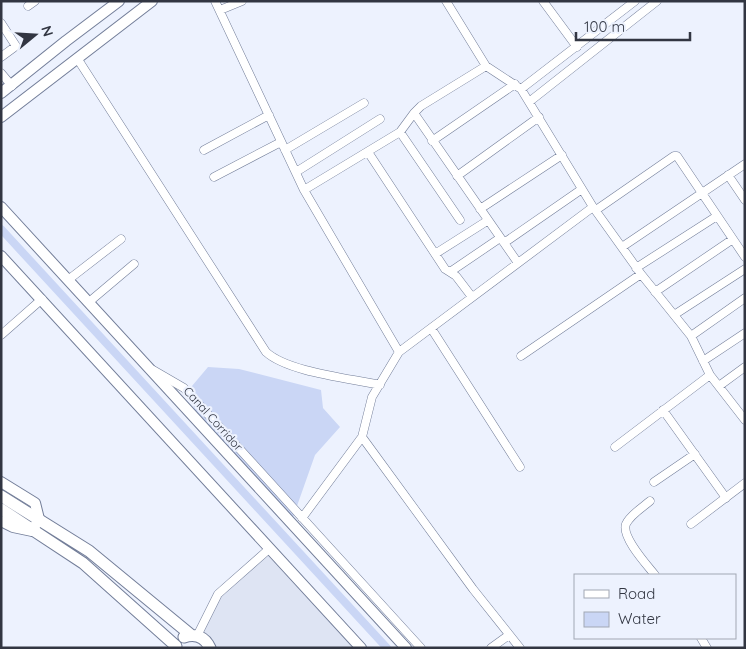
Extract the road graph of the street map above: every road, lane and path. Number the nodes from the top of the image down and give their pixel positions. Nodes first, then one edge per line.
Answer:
1 (119, 1) edge
2 (152, 1) edge
3 (215, 1) edge
4 (242, 1) edge
5 (446, 1) edge
6 (543, 1) edge
7 (635, 1) edge
8 (657, 1) edge
9 (220, 10) junction
10 (1, 23) edge
11 (576, 47) junction
12 (1, 57) edge
13 (77, 58) junction
14 (486, 66) junction
15 (1, 73) edge
16 (12, 86) junction
17 (518, 87) junction
18 (1, 93) edge
19 (529, 102) junction
20 (364, 103) dead end
21 (414, 113) junction
22 (269, 115) junction
23 (1, 117) edge
24 (539, 117) junction
25 (380, 119) dead end
26 (400, 132) junction
27 (432, 141) junction
28 (281, 142) junction
29 (204, 150) dead end
30 (285, 150) junction
31 (368, 152) junction
32 (562, 156) junction
33 (745, 164) edge
34 (296, 172) junction
35 (728, 175) junction
36 (457, 176) junction
37 (214, 178) dead end
38 (582, 189) junction
39 (304, 190) junction
40 (702, 193) junction
41 (745, 200) edge
42 (1, 207) edge
43 (480, 209) junction
44 (594, 209) junction
45 (717, 216) junction
46 (460, 220) dead end
47 (487, 221) junction
48 (121, 239) dead end
49 (745, 240) edge
50 (502, 241) junction
51 (735, 242) junction
52 (622, 247) junction
53 (435, 254) junction
54 (1, 256) edge
55 (745, 257) edge
56 (518, 263) junction
57 (134, 264) dead end
58 (745, 268) edge
59 (638, 271) junction
60 (450, 272) junction
61 (68, 280) junction
62 (655, 292) junction
63 (472, 297) junction
64 (745, 298) edge
65 (42, 299) junction
66 (89, 302) junction
67 (674, 315) junction
68 (431, 328) junction
69 (745, 332) edge
70 (1, 335) edge
71 (690, 336) junction
72 (399, 352) junction
73 (521, 356) dead end
74 (703, 361) junction
75 (745, 367) edge
76 (151, 369) junction
77 (710, 374) junction
78 (380, 385) junction
79 (719, 386) junction
80 (663, 410) junction
81 (745, 420) edge
82 (362, 437) junction
83 (615, 447) dead end
84 (695, 454) junction
85 (520, 467) dead end
86 (1, 482) edge
87 (654, 482) dead end
88 (745, 483) edge
89 (1, 496) edge
90 (726, 498) junction
91 (650, 501) dead end
92 (1, 509) edge
93 (11, 514) edge
94 (302, 518) junction
95 (39, 519) junction
96 (690, 524) dead end
97 (32, 531) junction
98 (269, 548) junction
99 (654, 574) edge
100 (194, 635) junction
101 (509, 635) junction
102 (176, 647) edge
103 (210, 648) edge
104 (361, 648) edge
105 (406, 648) edge
106 (421, 648) edge
107 (491, 648) edge
108 (520, 648) edge

1 - 16 street
2 - 13 street
3 - 9 street
4 - 9 street
5 - 14 street
6 - 11 street
7 - 11 street
8 - 19 street
9 - 22 street
10 - 12 street
11 - 17 street
13 - 23 street
13 - 78 street
14 - 17 street
14 - 21 street
15 - 16 street
16 - 18 street
17 - 19 street
17 - 27 street
19 - 24 street
20 - 30 street
21 - 26 street
21 - 27 street
22 - 28 street
22 - 29 street
24 - 32 street
24 - 36 street
25 - 34 street
26 - 31 street
26 - 46 street
27 - 36 street
28 - 30 street
28 - 37 street
30 - 34 street
31 - 39 street
31 - 53 street
32 - 38 street
32 - 43 street
33 - 35 street
34 - 39 street
35 - 40 street
35 - 41 street
36 - 43 street
38 - 44 street
38 - 50 street
39 - 72 street
40 - 44 street
40 - 45 street
40 - 52 street
42 - 61 street, Canal Corridor
43 - 47 street
44 - 52 street
44 - 56 street
45 - 51 street
45 - 59 street
47 - 50 street
47 - 53 street
48 - 61 street
49 - 51 street
50 - 56 street
50 - 60 street
51 - 55 street
51 - 62 street
52 - 59 street
53 - 60 street
54 - 65 street
56 - 63 street
57 - 66 street
58 - 67 street
59 - 62 street
59 - 73 street
60 - 63 street
61 - 66 street, Canal Corridor
62 - 67 street
63 - 68 street
64 - 71 street
65 - 70 street
65 - 98 street
66 - 76 street, Canal Corridor
67 - 71 street
68 - 72 street
68 - 85 street
69 - 74 street
71 - 74 street
72 - 78 street
74 - 77 street
75 - 79 street
76 - 94 street
76 - 105 street, Canal Corridor
77 - 79 street
77 - 80 street
78 - 82 street
79 - 81 street
80 - 83 street
80 - 84 street
82 - 94 street
82 - 101 street
84 - 87 street
84 - 90 street
86 - 95 street
88 - 90 street
89 - 93 main road
90 - 96 street
91 - 99 street
92 - 93 main road
93 - 95 main road
93 - 97 main road
94 - 106 street
95 - 97 street
95 - 100 main road
97 - 102 main road
98 - 100 street
98 - 104 street
100 - 102 main road
100 - 103 main road
101 - 107 street
101 - 108 street

